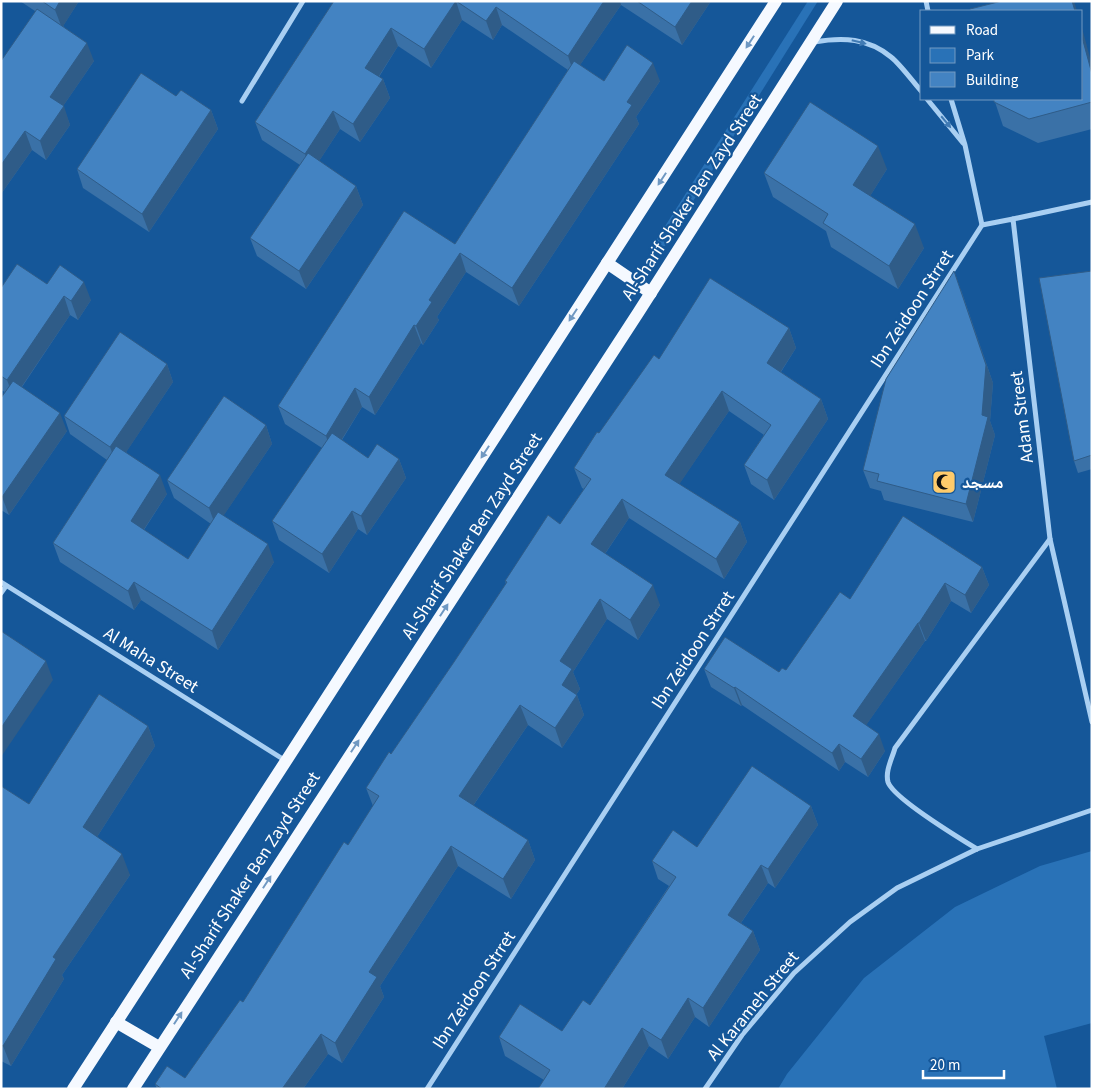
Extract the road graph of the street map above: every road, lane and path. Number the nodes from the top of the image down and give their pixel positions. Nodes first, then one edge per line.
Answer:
1 (303, 1) edge
2 (776, 1) edge
3 (838, 1) edge
4 (811, 42) junction
5 (920, 90) edge
6 (928, 100) edge
7 (951, 100) edge
8 (242, 101) dead end
9 (965, 145) junction
10 (1092, 202) edge
11 (1013, 219) junction
12 (982, 225) junction
13 (607, 263) junction
14 (651, 293) junction
15 (1050, 539) junction
16 (4, 584) edge
17 (1, 593) edge
18 (1092, 722) edge
19 (286, 761) junction
20 (1092, 810) edge
21 (977, 849) junction
22 (116, 1022) junction
23 (159, 1047) junction
24 (74, 1089) edge
25 (133, 1089) edge
26 (427, 1089) edge
27 (705, 1089) edge

1 - 8 street
2 -> 13 main road, Al-Sharif Shaker Ben Zayd Street
3 - 4 main road, Al-Sharif Shaker Ben Zayd Street
4 -> 5 street
4 - 14 main road, Al-Sharif Shaker Ben Zayd Street
6 -> 9 street
7 - 9 street
9 - 12 street
10 - 11 street
11 - 12 street
11 - 15 street, Adam Street
12 - 26 street, Ibn Zeidoon Strret
13 - 14 main road
13 -> 19 main road, Al-Sharif Shaker Ben Zayd Street
23 -> 14 main road, Al-Sharif Shaker Ben Zayd Street
15 - 18 street, Adam Street
15 - 21 street
16 - 17 street
16 - 19 street, Al Maha Street
19 - 22 main road, Al-Sharif Shaker Ben Zayd Street
20 - 21 street, Al Karameh Street
21 - 27 street, Al Karameh Street
22 - 23 main road
22 - 24 main road, Al-Sharif Shaker Ben Zayd Street
23 - 25 main road, Al-Sharif Shaker Ben Zayd Street

